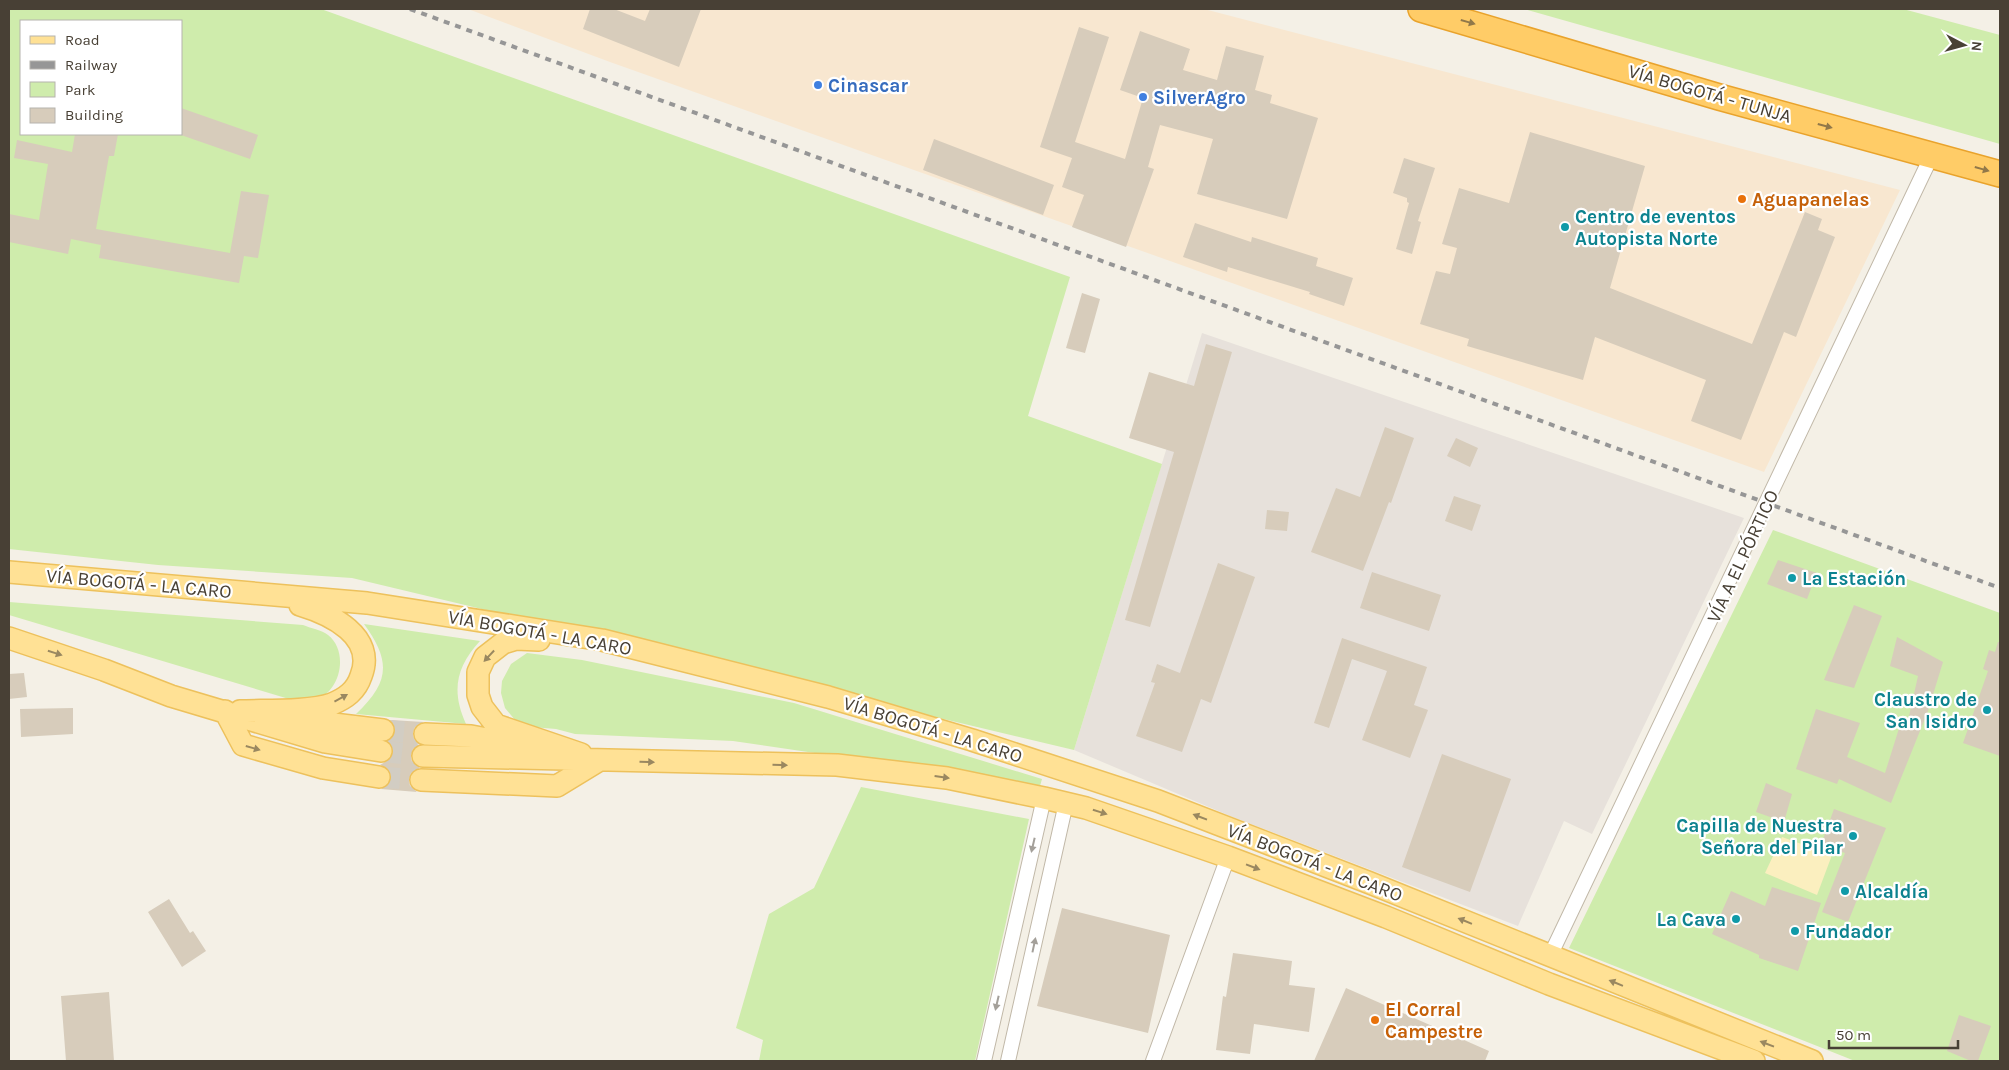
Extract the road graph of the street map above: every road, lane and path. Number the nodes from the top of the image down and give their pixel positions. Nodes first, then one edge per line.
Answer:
1 (1421, 9) edge
2 (1932, 155) junction
3 (2000, 174) edge
4 (9, 572) edge
5 (263, 594) junction
6 (9, 638) edge
7 (602, 640) junction
8 (225, 711) junction
9 (381, 752) tunnel mouth
10 (598, 760) junction
11 (1044, 798) junction
12 (1066, 803) junction
13 (1228, 857) junction
14 (1550, 956) junction
15 (984, 1061) edge
16 (1008, 1061) edge
17 (1153, 1061) edge
18 (1754, 1061) edge
19 (1812, 1061) edge

1 -> 2 highway, VÍA BOGOTÁ - TUNJA
2 -> 3 highway, VÍA BOGOTÁ - TUNJA
2 - 14 street, VÍA A EL PÓRTICO
4 - 5 main road, VÍA BOGOTÁ - LA CARO
5 - 7 main road, VÍA BOGOTÁ - LA CARO
8 -> 5 main road
6 -> 8 main road
7 -> 10 main road
14 -> 7 main road, VÍA BOGOTÁ - LA CARO
8 -> 9 main road
10 - 10 main road, VÍA BOGOTÁ - LA CARO
10 -> 11 main road, VÍA BOGOTÁ - LA CARO
11 - 12 main road, VÍA BOGOTÁ - LA CARO
11 -> 15 street
12 -> 13 main road, VÍA BOGOTÁ - LA CARO
16 -> 12 street
13 - 17 street
13 -> 18 main road, VÍA BOGOTÁ - LA CARO
19 -> 14 main road, VÍA BOGOTÁ - LA CARO

